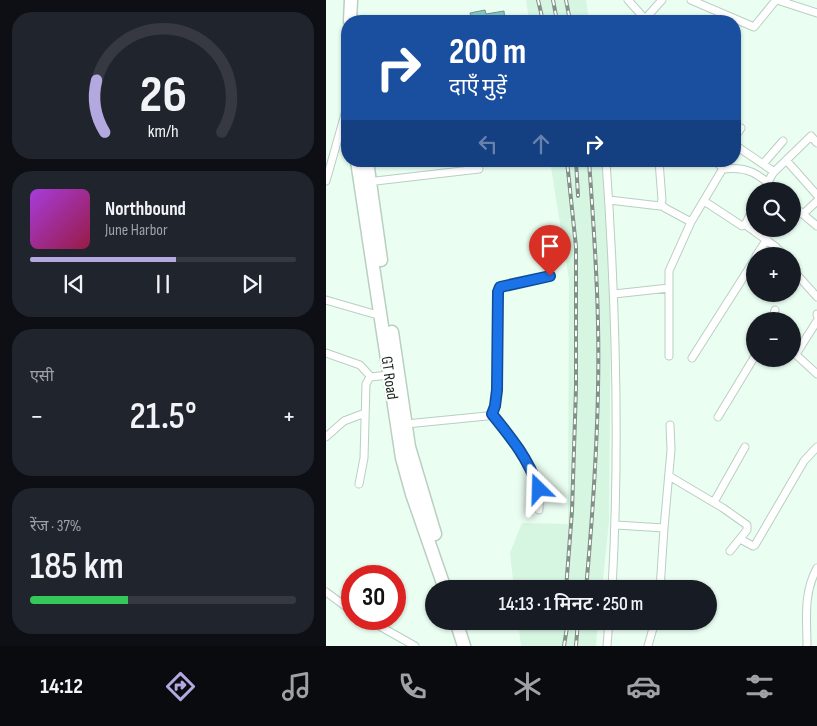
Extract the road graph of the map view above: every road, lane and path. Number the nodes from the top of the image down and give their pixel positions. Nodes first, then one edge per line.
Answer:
1 (351, 0) edge
2 (359, 0) edge
3 (628, 0) edge
4 (662, 0) edge
5 (691, 0) edge
6 (776, 0) edge
7 (817, 13) edge
8 (350, 15) edge
9 (358, 15) edge
10 (642, 15) edge
11 (650, 15) edge
12 (727, 15) edge
13 (741, 21) edge
14 (341, 128) edge
15 (783, 141) dead end
16 (817, 143) edge
17 (741, 149) edge
18 (786, 160) junction
19 (763, 164) junction
20 (359, 167) edge
21 (366, 167) edge
22 (606, 167) edge
23 (659, 167) edge
24 (479, 169) dead end
25 (723, 169) joint
26 (773, 174) junction
27 (326, 181) edge
28 (365, 182) junction
29 (768, 182) joint
30 (817, 195) edge
31 (609, 200) junction
32 (704, 201) junction
33 (817, 201) edge
34 (662, 204) junction
35 (803, 214) joint
36 (691, 222) junction
37 (746, 223) edge
38 (817, 226) edge
39 (764, 237) edge
40 (767, 239) junction
41 (762, 247) edge
42 (773, 247) edge
43 (377, 261) junction
44 (746, 274) edge
45 (550, 276) dead end
46 (801, 278) edge
47 (669, 288) junction
48 (815, 293) edge
49 (614, 294) junction
50 (326, 300) edge
51 (381, 316) junction
52 (817, 321) edge
53 (801, 343) edge
54 (326, 353) edge
55 (669, 356) dead end
56 (692, 358) dead end
57 (801, 359) edge
58 (748, 367) edge
59 (817, 374) edge
60 (389, 375) junction
61 (371, 377) junction
62 (365, 413) junction
63 (492, 414) junction
64 (718, 417) dead end
65 (406, 424) junction
66 (670, 425) dead end
67 (326, 437) edge
68 (745, 447) dead end
69 (817, 447) edge
70 (405, 448) junction
71 (669, 476) junction
72 (359, 484) dead end
73 (714, 502) junction
74 (539, 510) dead end
75 (616, 525) junction
76 (664, 528) junction
77 (740, 539) junction
78 (730, 551) dead end
79 (440, 563) junction
80 (817, 568) edge
81 (443, 580) edge
82 (448, 580) edge
83 (613, 580) edge
84 (661, 580) edge
85 (326, 592) edge
86 (341, 603) edge
87 (387, 630) edge
88 (459, 630) edge
89 (467, 630) edge
90 (608, 630) edge
91 (652, 630) edge
92 (415, 646) edge
93 (464, 646) edge
94 (471, 646) edge
95 (607, 646) edge
96 (648, 646) edge
97 (807, 646) edge

1 - 8 highway
2 - 9 highway
3 - 10 street
4 - 11 street
5 - 12 street
6 - 7 street
6 - 13 street
14 - 27 street
15 - 19 street
16 - 18 street
17 - 19 street
18 - 26 street
18 - 30 street
19 - 26 street
20 - 28 highway, GT Road
21 - 28 highway, GT Road
22 - 31 street
23 - 34 street
24 - 28 street
25 - 29 street
25 - 32 street
26 - 29 street
28 - 43 highway, GT Road
31 - 34 street
31 - 49 street
32 - 36 street
32 - 37 street
33 - 35 street
34 - 36 street
35 - 38 street
36 - 47 street
39 - 40 street
40 - 41 street
40 - 42 street
43 - 51 highway, GT Road
43 - 65 highway, GT Road
44 - 56 street
45 - 63 street
46 - 48 street
47 - 49 street
47 - 55 street
49 - 75 street
50 - 51 street
51 - 60 highway, GT Road
52 - 53 street
54 - 61 street
57 - 59 street
58 - 64 street
60 - 61 street
60 - 70 highway, GT Road
61 - 62 street
62 - 67 street
62 - 72 street
63 - 65 street
63 - 74 street
65 - 70 highway, GT Road
66 - 71 street
68 - 73 street
69 - 77 street
70 - 79 highway, GT Road
71 - 73 street
71 - 76 street
73 - 77 street
75 - 76 street
75 - 83 street
76 - 84 street
77 - 78 street
79 - 81 highway, GT Road
79 - 82 highway, GT Road
80 - 97 street
85 - 86 street
87 - 92 street
88 - 93 highway
89 - 94 highway
90 - 95 street
91 - 96 street

